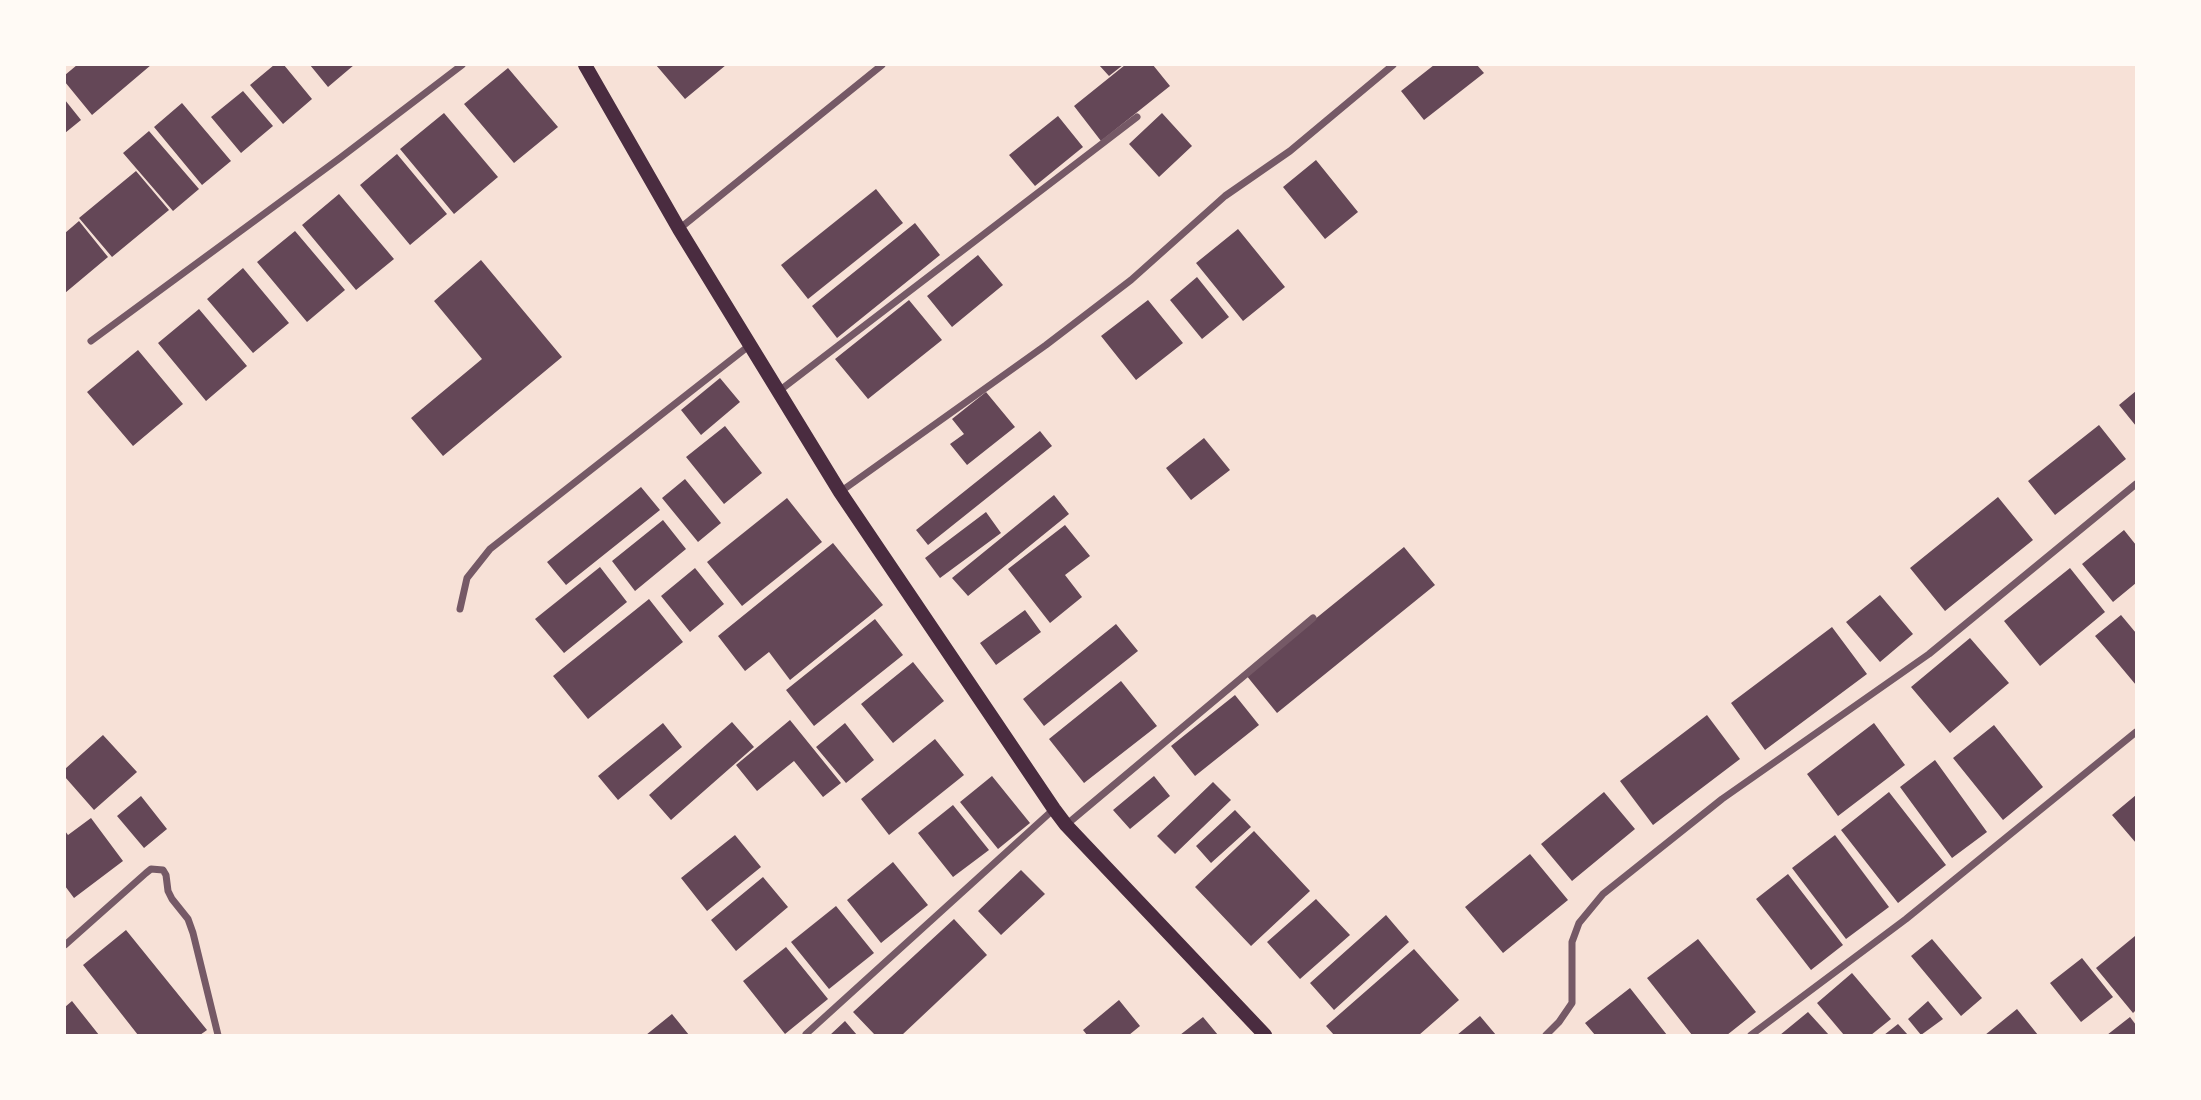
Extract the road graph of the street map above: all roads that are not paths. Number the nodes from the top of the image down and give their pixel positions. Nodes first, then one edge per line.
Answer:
1 (462, 65) edge
2 (585, 65) edge
3 (882, 65) edge
4 (1393, 65) edge
5 (1137, 117) dead end
6 (680, 229) junction
7 (91, 341) dead end
8 (750, 345) junction
9 (779, 391) junction
10 (2136, 484) edge
11 (841, 492) junction
12 (460, 609) dead end
13 (1313, 618) dead end
14 (2136, 732) edge
15 (1054, 809) junction
16 (1066, 825) junction
17 (65, 945) edge
18 (806, 1034) edge
19 (218, 1035) edge
20 (1265, 1035) edge
21 (1546, 1035) edge
22 (1751, 1035) edge

1 - 7 street
2 - 6 main road
3 - 6 street
4 - 11 street
5 - 9 street
6 - 8 main road
8 - 9 main road
8 - 12 street
9 - 11 main road
10 - 21 street
11 - 15 main road
13 - 16 street
14 - 22 street
15 - 16 main road
15 - 18 street
16 - 20 main road
17 - 19 street

